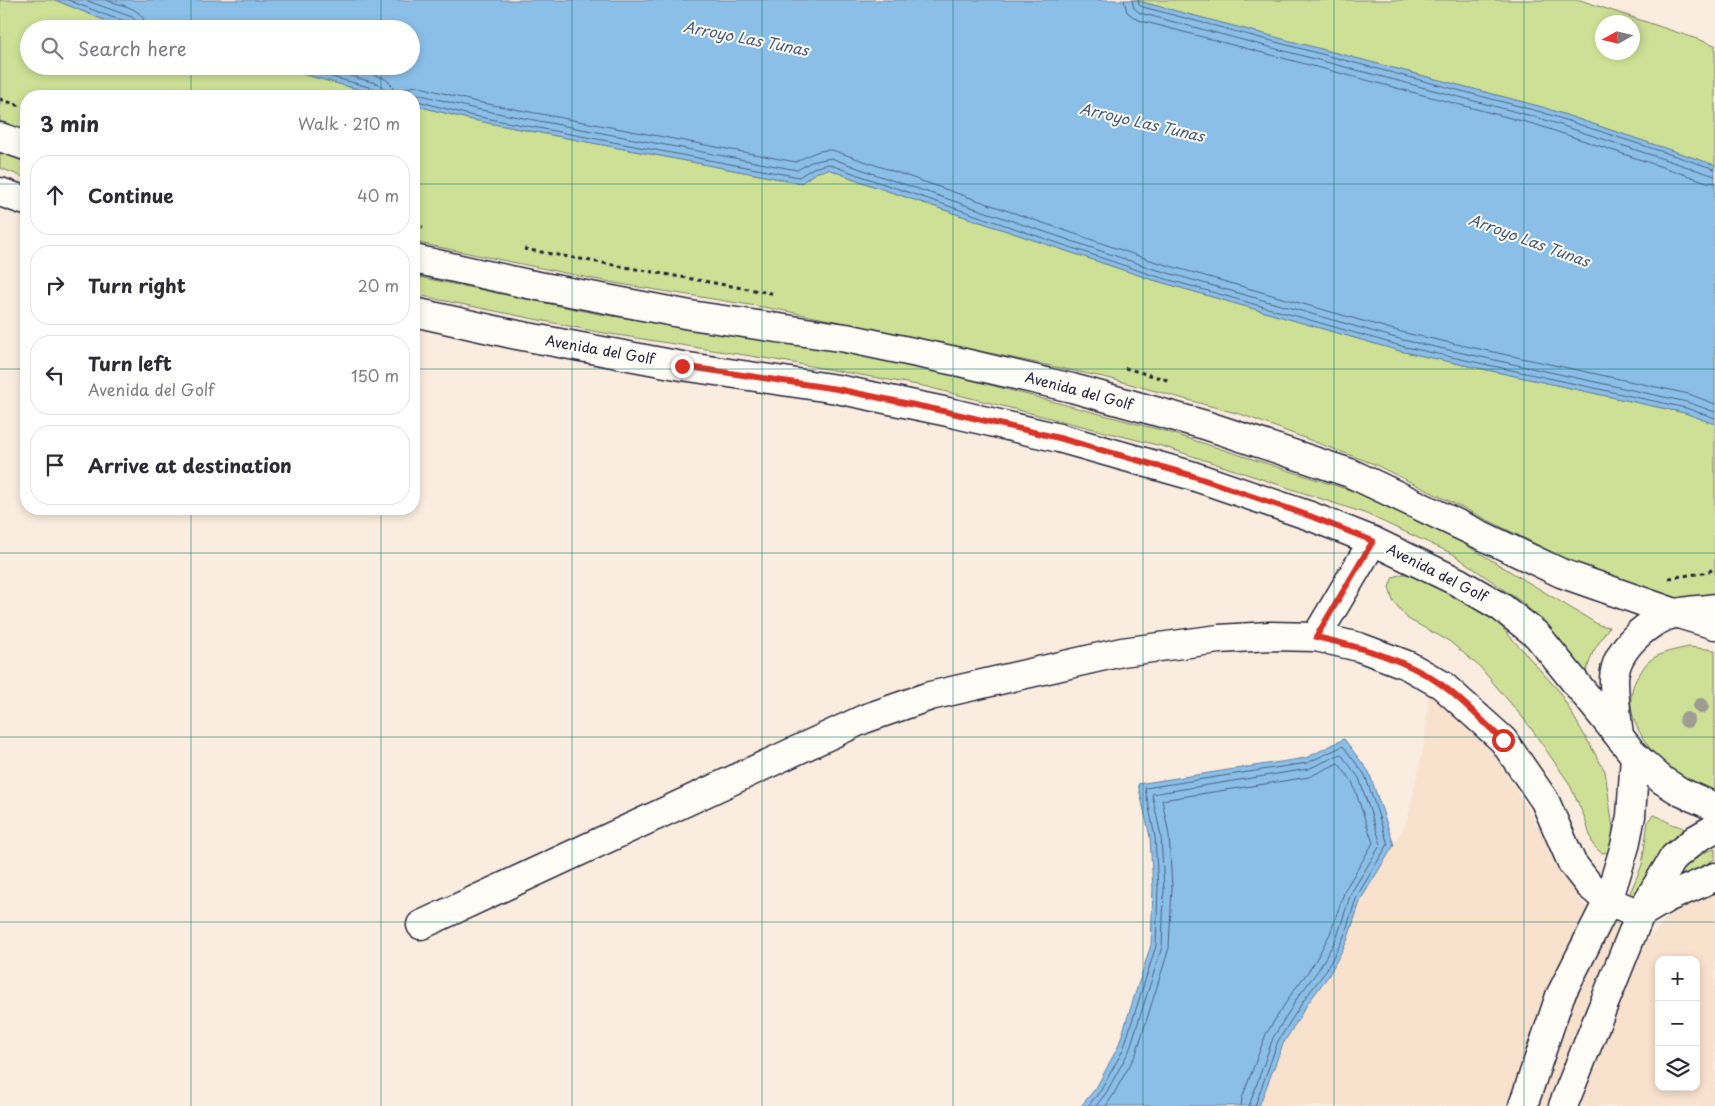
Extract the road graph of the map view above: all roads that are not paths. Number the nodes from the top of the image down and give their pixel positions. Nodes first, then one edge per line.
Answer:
1 (0, 137) edge
2 (20, 144) edge
3 (0, 192) edge
4 (20, 199) edge
5 (420, 260) edge
6 (420, 313) edge
7 (1373, 541) junction
8 (1715, 608) edge
9 (1675, 614) junction
10 (1715, 625) edge
11 (1316, 637) junction
12 (1627, 746) junction
13 (1715, 807) edge
14 (1715, 828) edge
15 (1715, 876) edge
16 (1608, 901) junction
17 (1640, 914) junction
18 (421, 925) dead end
19 (1523, 1106) edge
20 (1563, 1106) edge

1 - 2 street
3 - 4 street
5 - 9 street, Avenida del Golf
6 - 7 street, Avenida del Golf
7 - 11 street
7 - 12 street, Avenida del Golf
8 - 9 street
9 - 10 street, Avenida del Golf
9 - 12 street
11 - 16 street
11 - 18 street
12 - 13 street, Avenida del Golf
12 - 16 street
14 - 17 street
15 - 17 street
16 - 17 street
16 - 19 street
17 - 20 street

